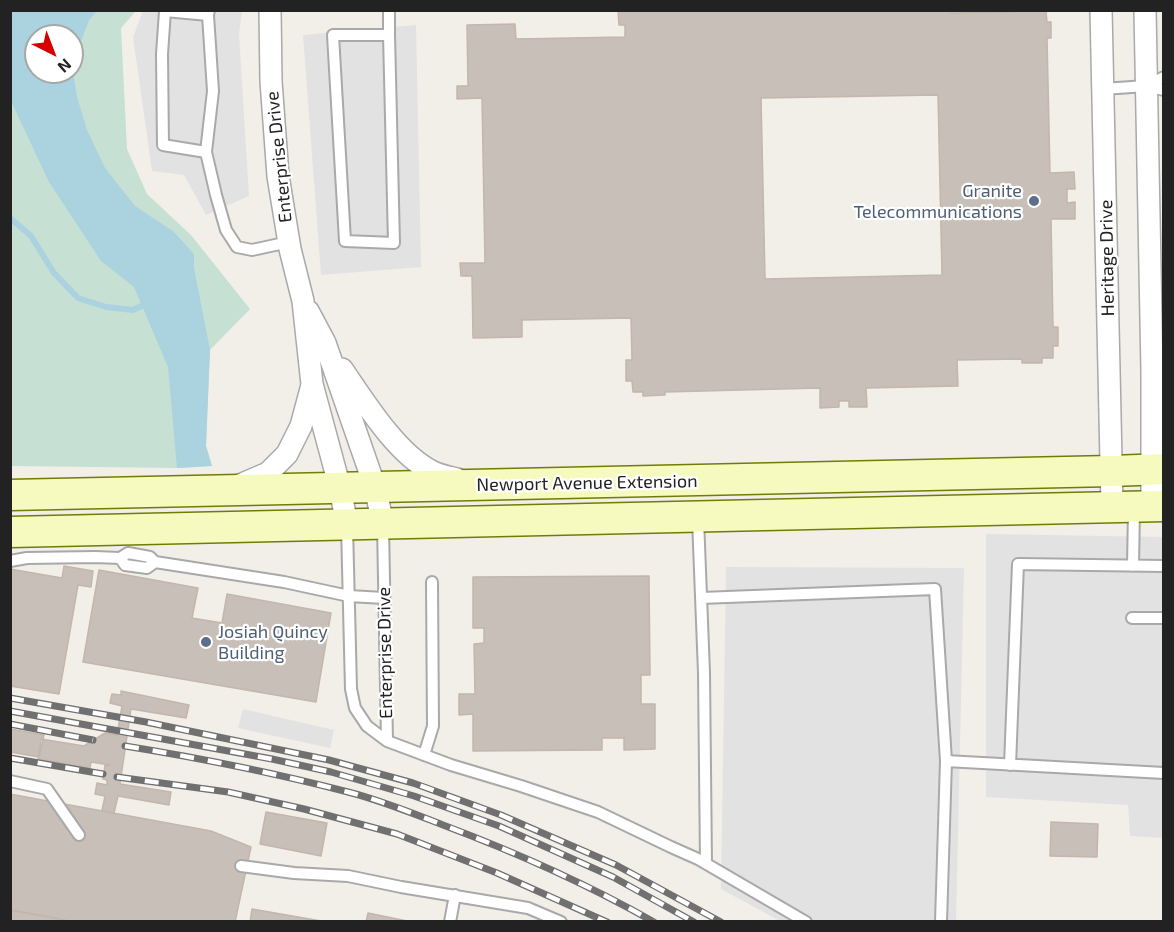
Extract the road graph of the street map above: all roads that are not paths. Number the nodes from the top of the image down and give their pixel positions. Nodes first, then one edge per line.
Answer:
1 (270, 10) edge
2 (389, 10) edge
3 (1101, 10) edge
4 (1145, 10) edge
5 (209, 13) edge
6 (390, 35) junction
7 (1158, 85) edge
8 (1103, 89) junction
9 (206, 152) junction
10 (289, 242) junction
11 (1157, 255) edge
12 (1157, 283) edge
13 (303, 302) junction
14 (325, 343) junction
15 (1152, 370) junction
16 (312, 384) junction
17 (1164, 405) edge
18 (1157, 469) edge
19 (1112, 471) junction
20 (478, 486) junction
21 (375, 487) junction
22 (340, 488) junction
23 (229, 490) junction
24 (10, 495) edge
25 (1140, 506) edge
26 (698, 516) junction
27 (383, 524) junction
28 (347, 525) junction
29 (14, 533) edge
30 (10, 561) edge
31 (1132, 566) junction
32 (1164, 566) edge
33 (432, 582) dead end
34 (349, 596) junction
35 (384, 598) junction
36 (701, 598) junction
37 (1132, 618) dead end
38 (1164, 618) edge
39 (387, 741) junction
40 (424, 755) junction
41 (946, 761) junction
42 (1010, 765) junction
43 (1164, 773) edge
44 (10, 782) edge
45 (79, 836) dead end
46 (706, 863) junction
47 (241, 866) dead end
48 (455, 895) junction
49 (450, 921) edge
50 (561, 921) edge
51 (806, 921) edge
52 (941, 921) edge

1 - 10 street, Enterprise Drive
2 - 6 lane
3 - 8 street, Heritage Drive
4 - 7 street
5 - 9 lane
5 - 9 lane
6 - 6 lane
7 - 8 lane
7 - 11 street
8 - 19 street, Heritage Drive
9 - 10 lane
10 - 13 street, Enterprise Drive
11 - 12 street
12 - 15 street
13 - 14 street, Enterprise Drive
13 - 16 street, Enterprise Drive
14 - 20 street, Enterprise Drive
14 - 21 street, Enterprise Drive
15 - 17 street
15 - 18 street
16 - 22 street, Enterprise Drive
16 - 23 street, Enterprise Drive
18 - 19 main road, Newport Avenue Extension
18 - 25 street
19 - 20 main road, Newport Avenue Extension
19 - 25 street, Heritage Drive
20 - 21 main road, Newport Avenue Extension
21 - 22 main road, Newport Avenue Extension
21 - 27 street, Enterprise Drive
22 - 23 main road, Newport Avenue Extension
22 - 28 street, Enterprise Drive
23 - 24 main road, Newport Avenue Extension
25 - 26 main road, Newport Avenue Extension
25 - 31 lane
26 - 27 main road, Newport Avenue Extension
26 - 36 lane
27 - 28 main road, Newport Avenue Extension
27 - 35 lane, Enterprise Drive
28 - 29 main road, Newport Avenue Extension
28 - 34 lane, Enterprise Drive
30 - 34 lane
31 - 32 lane
31 - 42 lane
33 - 40 lane
34 - 35 lane
34 - 39 lane, Enterprise Drive
35 - 39 lane, Enterprise Drive
36 - 41 lane
36 - 46 lane
37 - 38 lane
39 - 40 lane
40 - 46 lane
41 - 42 lane
41 - 52 lane
42 - 43 lane
44 - 45 lane
46 - 51 lane
47 - 48 lane
48 - 49 lane
48 - 50 lane

